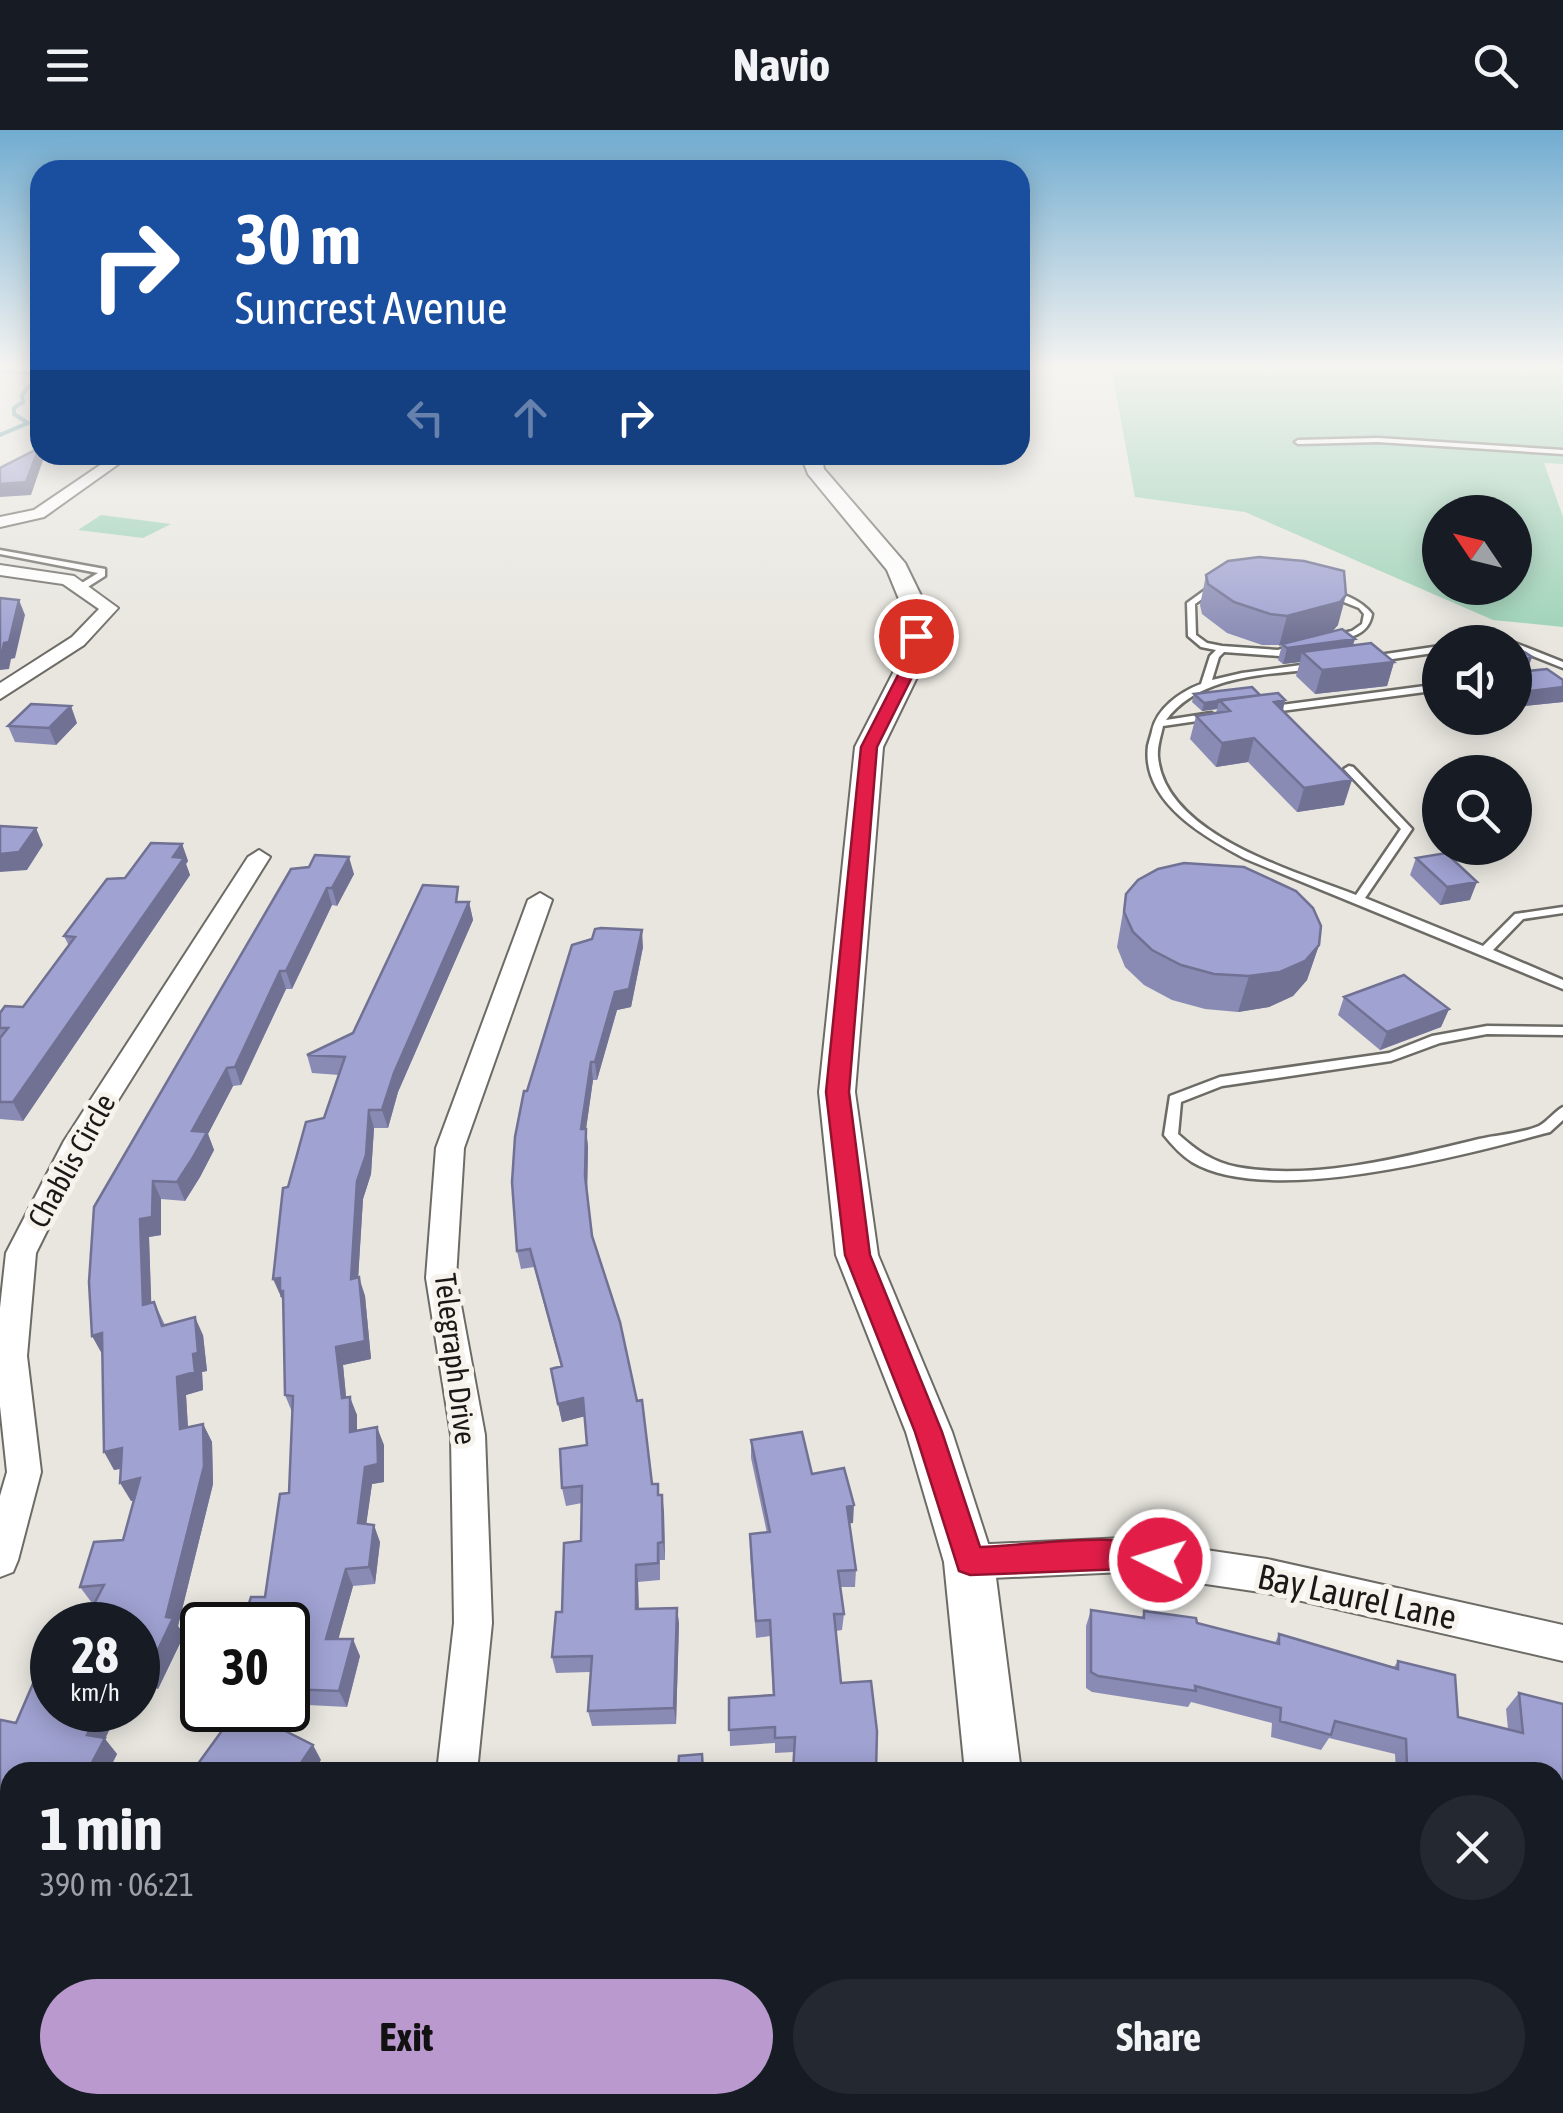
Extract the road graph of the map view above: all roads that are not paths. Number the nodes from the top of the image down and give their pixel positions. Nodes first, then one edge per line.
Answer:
1 (110, 465) edge
2 (814, 465) edge
3 (0, 522) edge
4 (0, 552) edge
5 (0, 570) edge
6 (1231, 582) edge
7 (80, 588) junction
8 (1309, 588) edge
9 (1321, 640) edge
10 (1304, 644) edge
11 (1222, 649) junction
12 (1422, 652) edge
13 (1532, 653) edge
14 (1362, 660) edge
15 (1330, 664) edge
16 (1563, 665) edge
17 (1563, 674) edge
18 (1547, 676) edge
19 (1205, 687) junction
20 (1422, 689) edge
21 (0, 693) edge
22 (1256, 711) edge
23 (1224, 715) edge
24 (1158, 724) junction
25 (1348, 769) edge
26 (259, 857) dead end
27 (540, 900) dead end
28 (1358, 900) junction
29 (1563, 910) edge
30 (1486, 950) junction
31 (1563, 986) edge
32 (1563, 1031) edge
33 (1563, 1112) edge
34 (0, 1560) edge
35 (970, 1562) junction
36 (1563, 1642) edge
37 (458, 1762) edge
38 (992, 1762) edge

1 - 3 street
2 - 35 street
4 - 7 lane
5 - 7 street
6 - 11 lane
7 - 21 street
8 - 9 lane
10 - 11 lane
11 - 19 lane
12 - 14 lane
13 - 16 lane
15 - 19 lane
17 - 18 lane
19 - 24 lane
20 - 22 lane
23 - 24 lane
24 - 28 lane
25 - 28 lane
26 - 34 street, Chablis Circle
27 - 37 street, Telegraph Drive
28 - 30 lane
29 - 30 lane
30 - 31 lane
32 - 33 lane
35 - 36 street, Bay Laurel Lane
35 - 38 street

